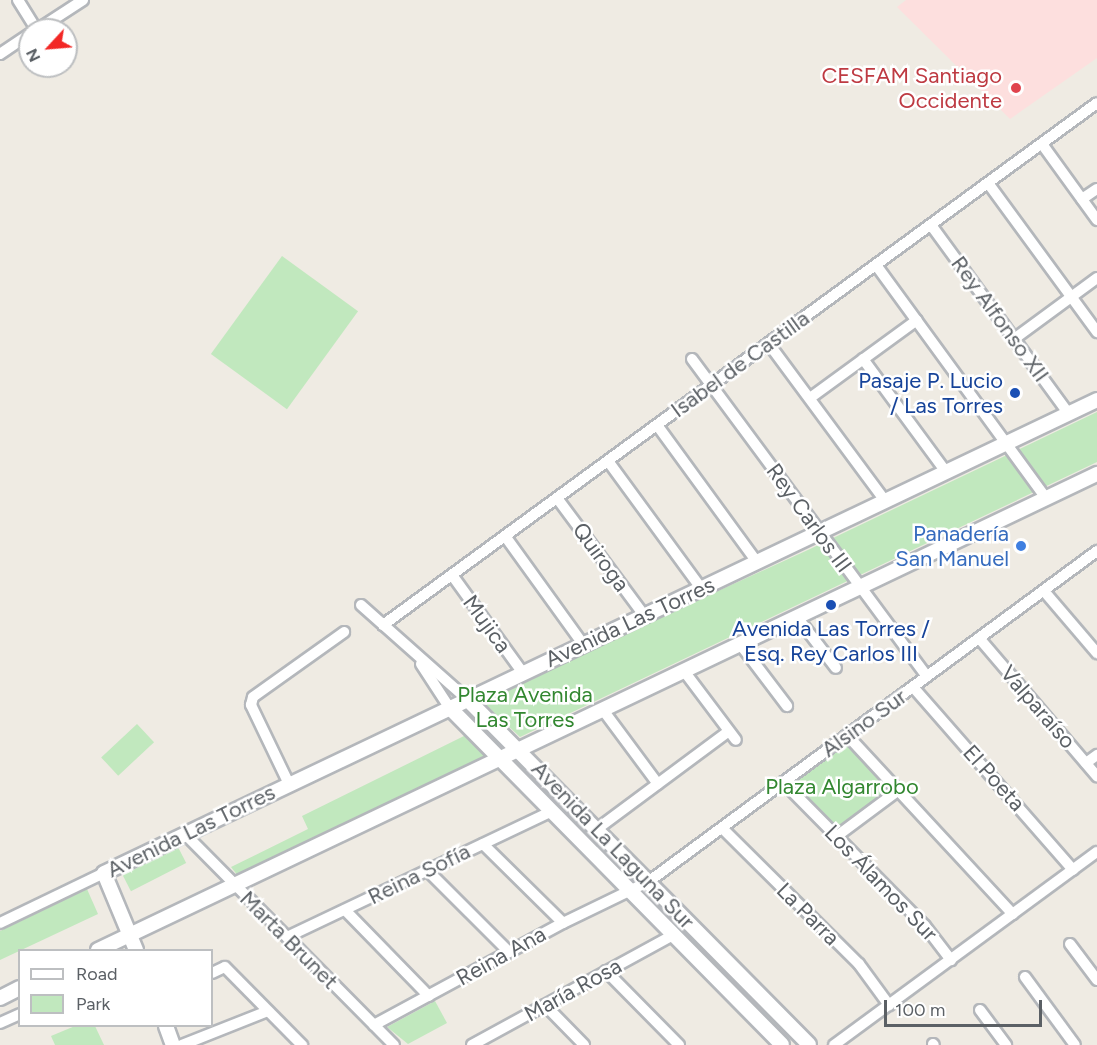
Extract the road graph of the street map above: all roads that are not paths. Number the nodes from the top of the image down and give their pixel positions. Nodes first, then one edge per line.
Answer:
1 (18, 0) edge
2 (83, 0) edge
3 (29, 18) edge
4 (55, 18) edge
5 (18, 42) edge
6 (0, 54) edge
7 (1097, 103) edge
8 (1041, 144) junction
9 (988, 183) junction
10 (1097, 189) edge
11 (1082, 199) junction
12 (1097, 219) edge
13 (931, 225) junction
14 (876, 265) junction
15 (1097, 278) edge
16 (1071, 297) junction
17 (917, 320) junction
18 (1097, 332) edge
19 (1014, 339) junction
20 (769, 344) junction
21 (692, 359) dead end
22 (863, 359) junction
23 (712, 385) junction
24 (810, 398) junction
25 (1097, 400) edge
26 (1068, 414) junction
27 (657, 425) junction
28 (1007, 443) junction
29 (608, 461) junction
30 (946, 472) junction
31 (1097, 474) edge
32 (558, 498) junction
33 (1046, 498) junction
34 (885, 501) junction
35 (820, 532) junction
36 (505, 536) junction
37 (1097, 551) edge
38 (757, 562) junction
39 (452, 575) junction
40 (860, 587) junction
41 (701, 588) junction
42 (1044, 591) junction
43 (361, 605) dead end
44 (644, 615) junction
45 (797, 617) junction
46 (383, 625) junction
47 (344, 632) dead end
48 (979, 638) junction
49 (583, 644) junction
50 (740, 644) junction
51 (412, 651) junction
52 (1097, 653) edge
53 (836, 668) dead end
54 (684, 671) junction
55 (523, 673) junction
56 (927, 677) junction
57 (913, 687) junction
58 (466, 699) junction
59 (787, 706) dead end
60 (449, 707) junction
61 (603, 710) junction
62 (847, 735) junction
63 (520, 750) junction
64 (1097, 755) edge
65 (500, 760) junction
66 (1086, 763) junction
67 (1097, 776) edge
68 (783, 782) junction
69 (289, 784) junction
70 (658, 784) junction
71 (899, 790) junction
72 (552, 811) junction
73 (722, 828) junction
74 (597, 829) junction
75 (185, 834) junction
76 (837, 836) junction
77 (483, 844) junction
78 (1097, 852) edge
79 (427, 870) junction
80 (1073, 870) junction
81 (104, 873) junction
82 (648, 882) junction
83 (234, 884) junction
84 (630, 891) junction
85 (345, 910) junction
86 (1013, 914) junction
87 (0, 923) edge
88 (563, 923) junction
89 (130, 935) junction
90 (673, 935) junction
91 (287, 938) junction
92 (1070, 944) dead end
93 (102, 949) edge
94 (135, 949) edge
95 (509, 952) junction
96 (951, 960) junction
97 (606, 971) junction
98 (213, 973) edge
99 (1025, 977) dead end
100 (1097, 980) edge
101 (18, 989) edge
102 (429, 996) junction
103 (0, 998) edge
104 (545, 1005) junction
105 (889, 1005) junction
106 (980, 1010) dead end
107 (268, 1011) junction
108 (18, 1015) edge
109 (0, 1023) edge
110 (374, 1025) junction
111 (166, 1027) edge
112 (487, 1042) edge
113 (173, 1045) edge
114 (182, 1045) edge
115 (302, 1045) edge
116 (394, 1045) edge
117 (472, 1045) edge
118 (584, 1045) edge
119 (679, 1045) edge
120 (782, 1045) edge
121 (809, 1045) edge
122 (834, 1045) edge
123 (1006, 1045) edge
124 (1075, 1045) edge

1 - 3 street
2 - 4 street
5 - 6 street
7 - 8 street, Isabel de Castilla
8 - 9 street, Isabel de Castilla
8 - 11 street
9 - 13 street, Isabel de Castilla
9 - 16 street
10 - 11 street
11 - 12 street
13 - 14 street, Isabel de Castilla
13 - 19 street, Rey Alfonso XII
14 - 17 street
14 - 20 street, Isabel de Castilla
15 - 16 street
16 - 18 street
16 - 19 street
17 - 22 street
17 - 28 street
19 - 26 street, Rey Alfonso XII
20 - 23 street, Isabel de Castilla
20 - 24 street
21 - 23 street, Rey Carlos III
22 - 24 street
22 - 30 street
23 - 27 street, Isabel de Castilla
23 - 35 street, Rey Carlos III
24 - 34 street
25 - 26 street, Avenida Las Torres
26 - 28 street, Avenida Las Torres
27 - 29 street, Isabel de Castilla
27 - 38 street
28 - 30 street, Avenida Las Torres
28 - 33 street
29 - 32 street, Isabel de Castilla
29 - 41 street
30 - 34 street, Avenida Las Torres
31 - 33 street
32 - 36 street, Isabel de Castilla
32 - 44 street, Quiroga
33 - 40 street
34 - 35 street, Avenida Las Torres
35 - 38 street, Avenida Las Torres
35 - 40 street, Rey Carlos III
36 - 39 street, Isabel de Castilla
36 - 49 street
37 - 42 street, Alsino Sur
38 - 41 street, Avenida Las Torres
39 - 46 street, Isabel de Castilla
39 - 55 street, Mujica
40 - 45 street
40 - 56 street, Rey Carlos III
41 - 44 street, Avenida Las Torres
42 - 48 street, Alsino Sur
42 - 52 street
43 - 46 street, Avenida La Laguna Sur
44 - 49 street, Avenida Las Torres
45 - 50 street
45 - 53 street
46 - 51 street, Avenida La Laguna Sur
47 - 69 street
48 - 56 street, Alsino Sur
48 - 66 street, Valparaíso
49 - 55 street, Avenida Las Torres
50 - 54 street
50 - 59 street
51 - 58 street, Avenida La Laguna Sur
51 - 60 street, Avenida La Laguna Sur
54 - 61 street
54 - 70 street
55 - 58 street, Avenida Las Torres
56 - 57 street, Alsino Sur
57 - 62 street, Alsino Sur
57 - 80 street, El Poeta
58 - 60 street, Avenida Las Torres
58 - 63 street, Avenida La Laguna Sur
60 - 65 street, Avenida La Laguna Sur
60 - 69 street, Avenida Las Torres
61 - 63 street
61 - 70 street
62 - 68 street, Alsino Sur
62 - 71 street
63 - 65 street
63 - 74 street, Avenida La Laguna Sur
64 - 66 street
65 - 72 street, Avenida La Laguna Sur
65 - 83 street
66 - 67 street, Valparaíso
68 - 73 street, Alsino Sur
68 - 76 street, Los Álamos Sur
69 - 75 street, Avenida Las Torres
70 - 74 street
71 - 76 street
71 - 86 street
72 - 77 street, Reina Sofía
72 - 84 street, Avenida La Laguna Sur
73 - 82 street, Alsino Sur
73 - 105 street, La Parra
74 - 82 street, Avenida La Laguna Sur
75 - 81 street, Avenida Las Torres
75 - 83 street, Marta Brunet
76 - 96 street, Los Álamos Sur
77 - 79 street, Reina Sofía
77 - 88 street
78 - 80 street
79 - 85 street, Reina Sofía
79 - 95 street
80 - 86 street
81 - 87 street, Avenida Las Torres
81 - 89 street
82 - 84 street, Alsino Sur
82 - 121 street, Avenida La Laguna Sur
83 - 89 street
83 - 91 street, Marta Brunet
84 - 88 street, Reina Ana
84 - 90 street, Avenida La Laguna Sur
85 - 91 street, Reina Sofía
85 - 102 street
86 - 96 street
88 - 95 street, Reina Ana
89 - 93 street
89 - 94 street
90 - 97 street, María Rosa
90 - 120 street, Avenida La Laguna Sur
91 - 110 street, Marta Brunet
92 - 100 street
95 - 102 street, Reina Ana
96 - 105 street
97 - 104 street, María Rosa
97 - 119 street
98 - 107 street
99 - 124 street
101 - 103 street
102 - 110 street, Reina Ana
104 - 112 street, María Rosa
104 - 118 street
105 - 122 street
106 - 123 street
107 - 114 street
107 - 115 street
108 - 109 street
110 - 116 street, Marta Brunet
111 - 113 street
112 - 117 street, María Rosa

